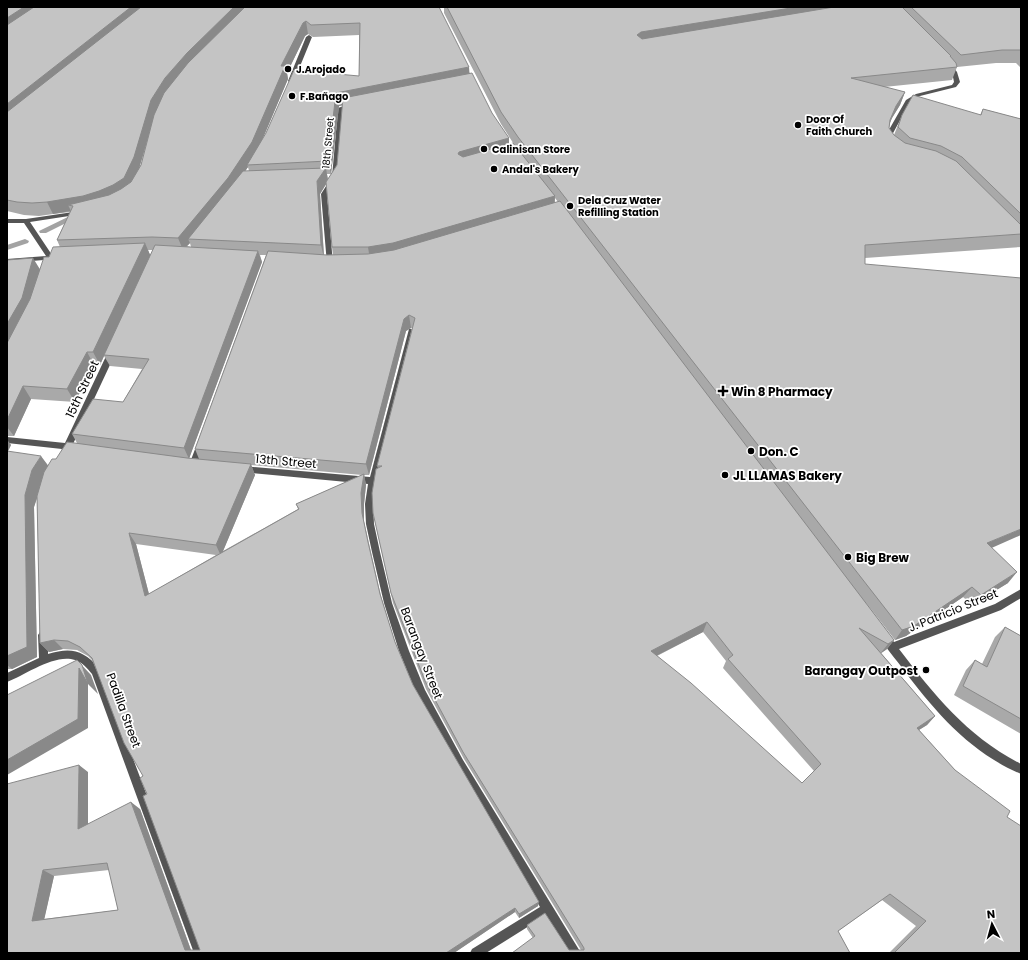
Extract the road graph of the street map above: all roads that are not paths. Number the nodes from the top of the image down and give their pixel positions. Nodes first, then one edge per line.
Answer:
1 (309, 37) edge
2 (943, 60) edge
3 (288, 90) edge
4 (357, 104) edge
5 (890, 144) edge
6 (335, 177) junction
7 (327, 178) edge
8 (88, 211) edge
9 (7, 221) edge
10 (27, 223) junction
11 (7, 261) edge
12 (322, 263) edge
13 (411, 331) edge
14 (114, 346) edge
15 (204, 436) edge
16 (7, 440) edge
17 (68, 447) junction
18 (84, 449) edge
19 (60, 460) edge
20 (193, 465) edge
21 (232, 468) edge
22 (373, 481) junction
23 (1021, 592) edge
24 (43, 622) edge
25 (877, 628) edge
26 (892, 647) junction
27 (44, 660) junction
28 (7, 678) edge
29 (1021, 769) edge
30 (547, 909) junction
31 (200, 953) edge
32 (476, 953) edge
33 (575, 953) edge

1 - 3 street
2 - 5 street
4 - 6 street, 18th Street
6 - 7 street
6 - 12 street, 18th Street
8 - 10 street
9 - 10 street
10 - 11 street
13 - 22 street, Barangay Street
14 - 17 street, 15th Street
15 - 20 street
16 - 17 street
17 - 18 street
17 - 19 street
21 - 22 street, 13th Street
22 - 30 street, Barangay Street
23 - 26 street, J. Patricio Street
24 - 27 street
25 - 26 street
26 - 29 street
27 - 28 street, Padilla Street
27 - 31 street, Padilla Street
30 - 32 street
30 - 33 street, Barangay Street

